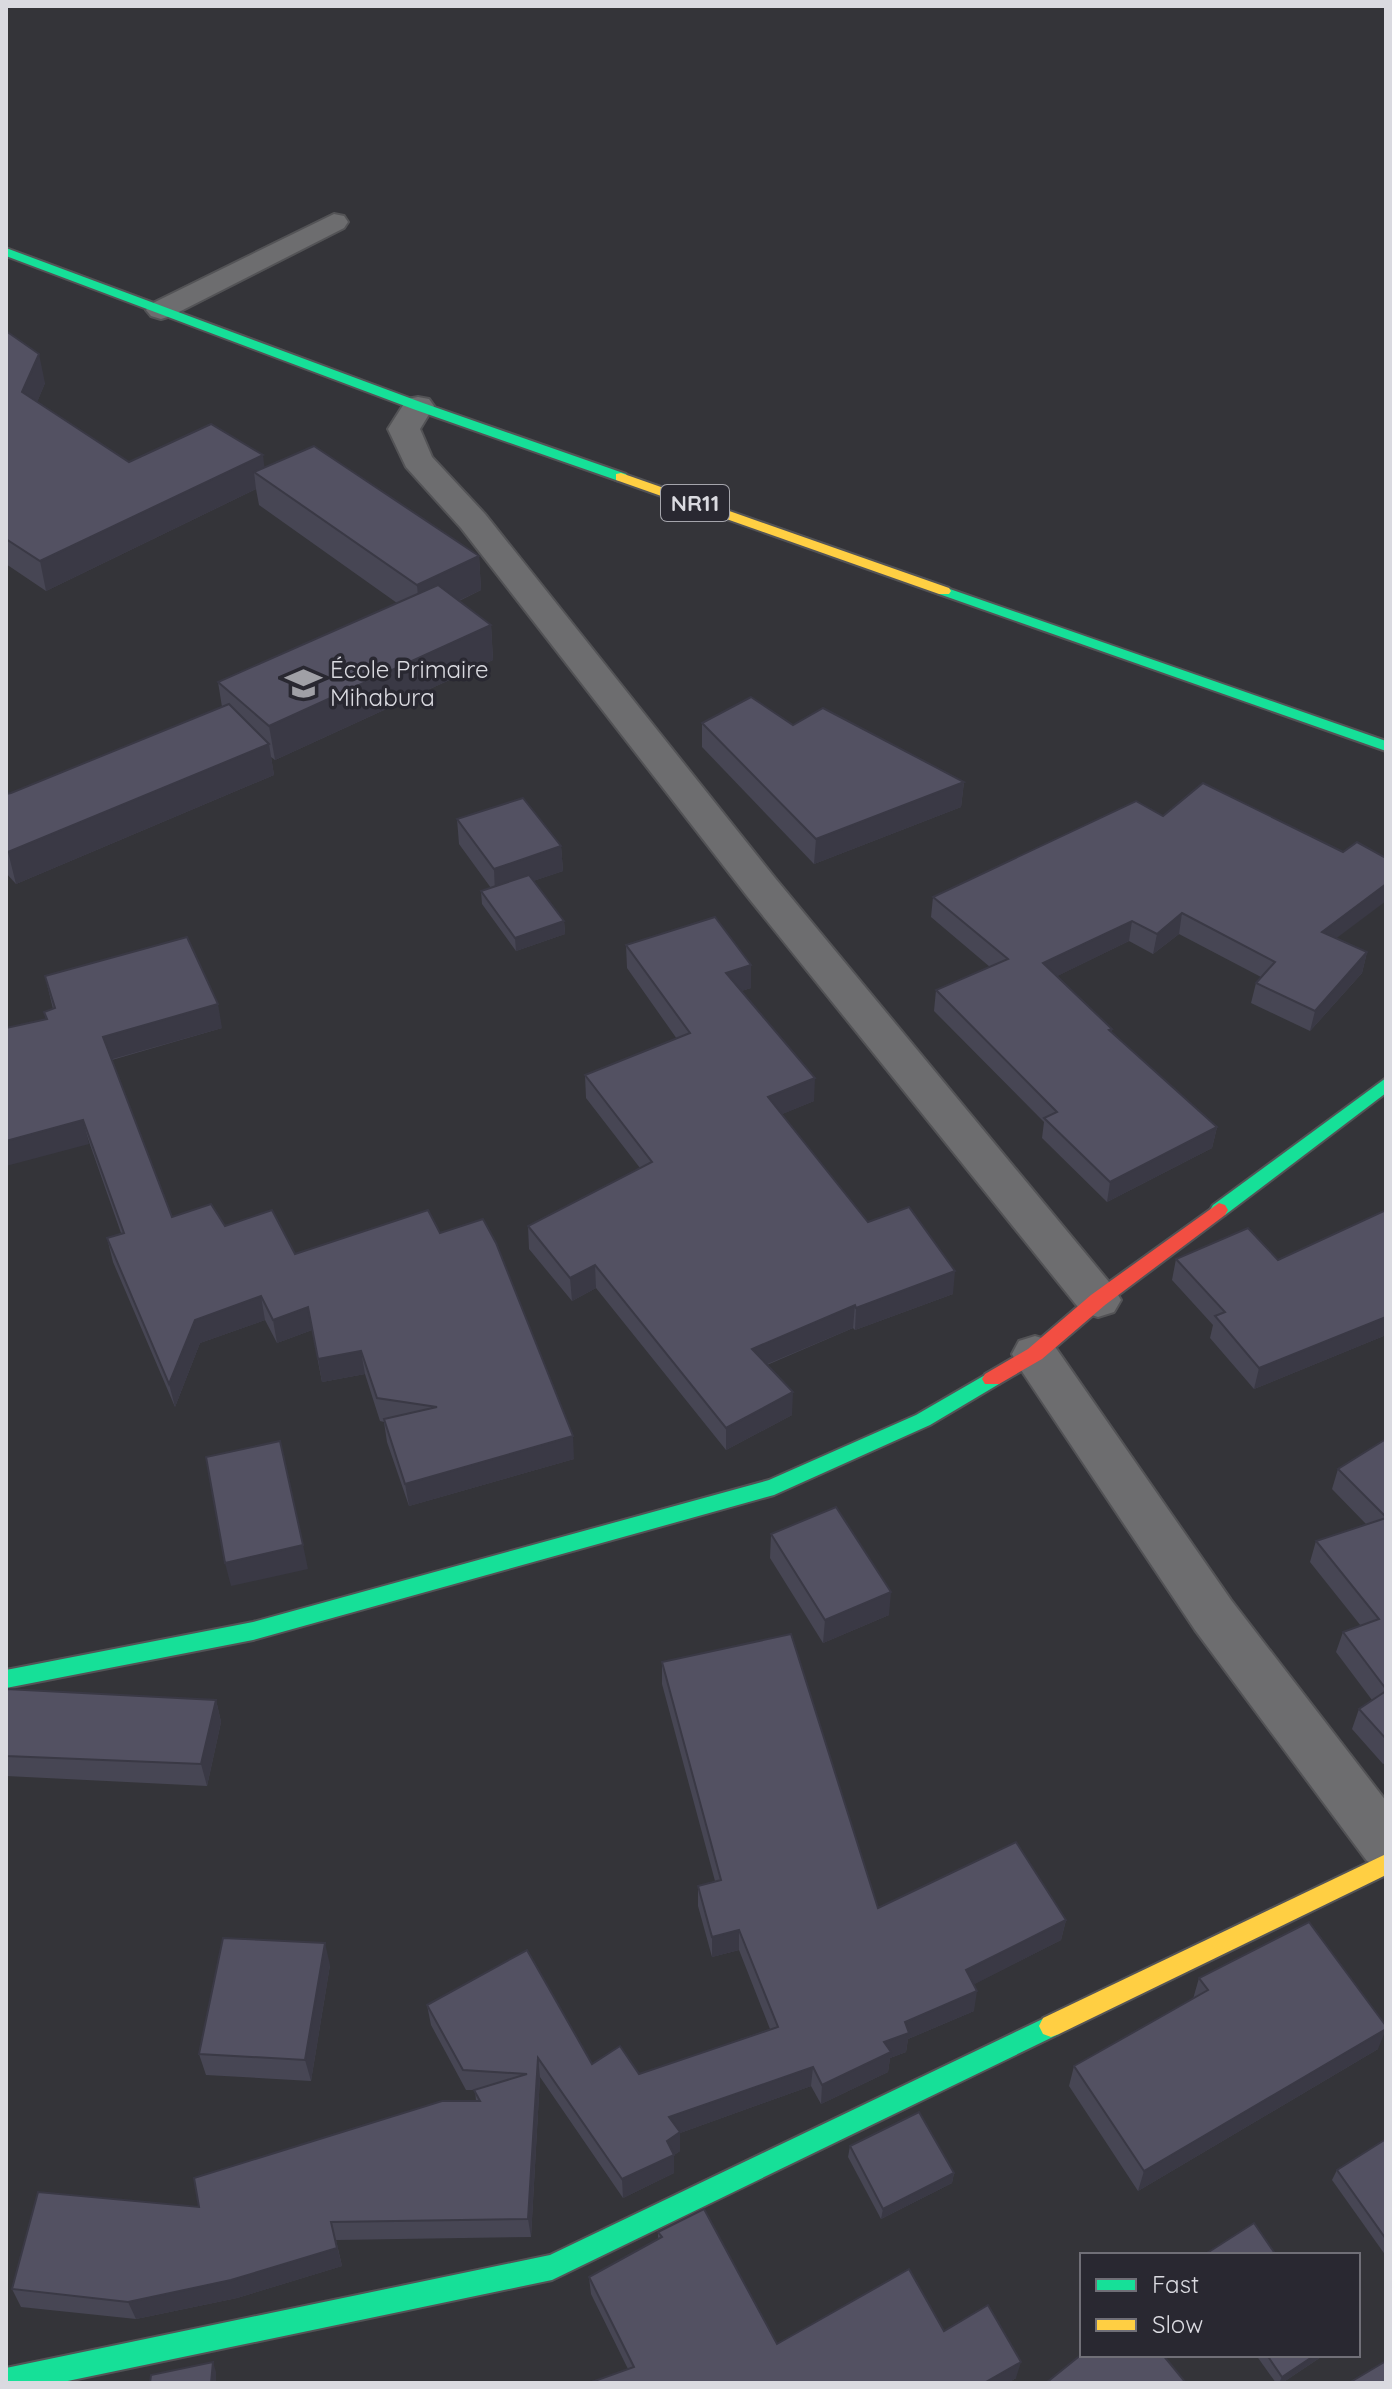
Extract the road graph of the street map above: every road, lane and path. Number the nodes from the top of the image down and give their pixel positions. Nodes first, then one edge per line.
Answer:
1 (334, 222) dead end
2 (6, 252) edge
3 (161, 310) junction
4 (418, 406) junction
5 (1386, 746) edge
6 (1386, 1084) edge
7 (1098, 1300) junction
8 (1035, 1354) junction
9 (6, 1679) edge
10 (1386, 1844) edge
11 (1386, 1864) edge
12 (6, 2381) edge

1 - 3 street
2 - 3 main road, NR11
3 - 4 main road, NR11
4 - 5 main road, NR11
4 - 7 street
6 - 7 main road
7 - 8 main road
8 - 9 main road
8 - 10 street
11 - 12 main road

